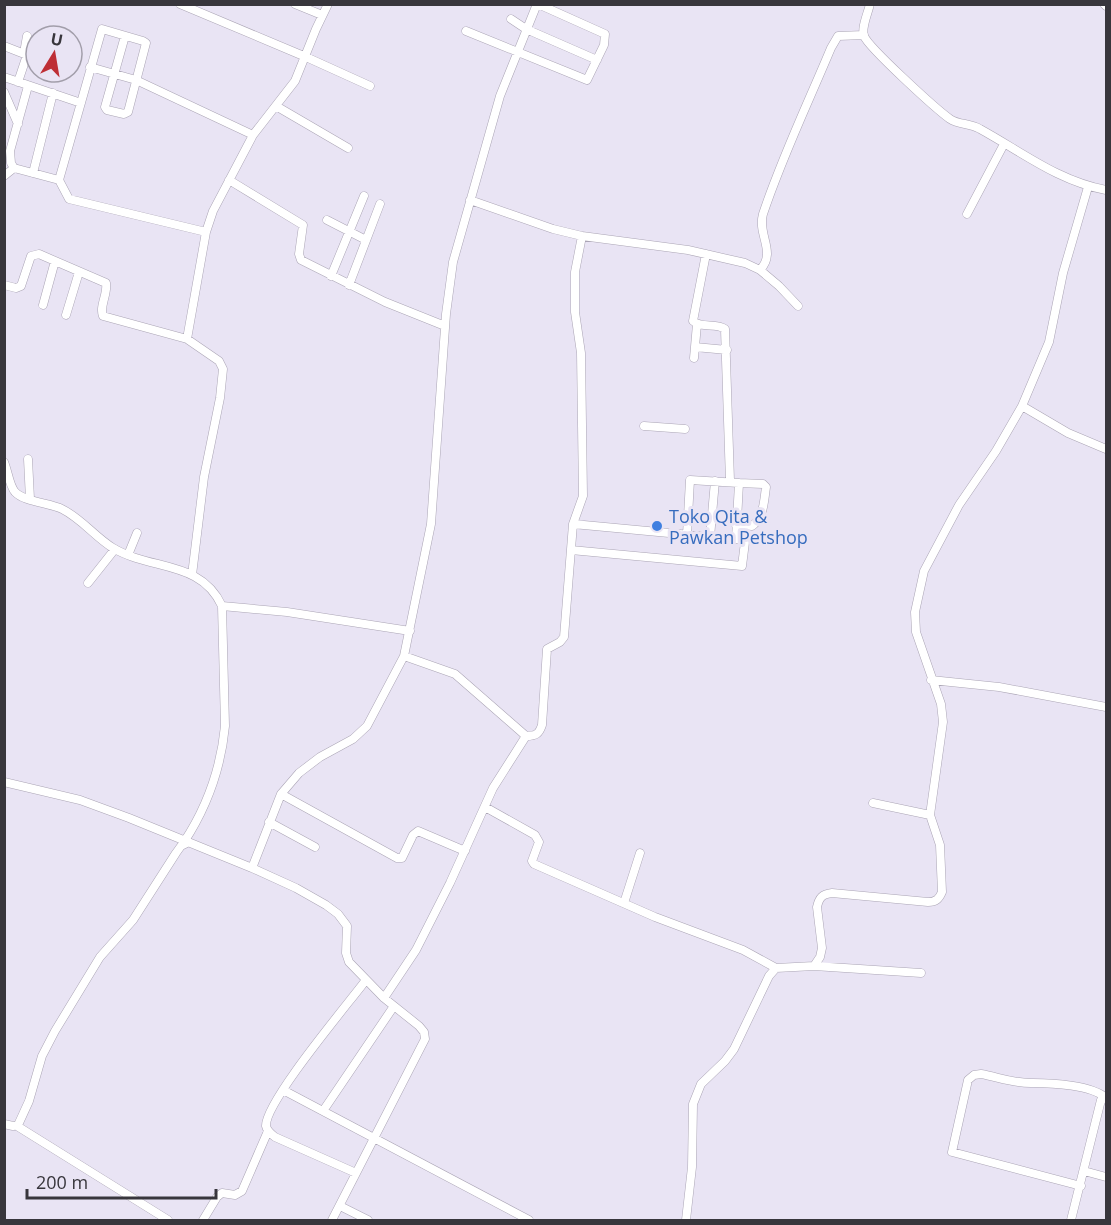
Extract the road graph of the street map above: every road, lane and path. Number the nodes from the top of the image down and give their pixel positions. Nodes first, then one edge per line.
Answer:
1 (180, 4) edge
2 (295, 4) edge
3 (328, 4) edge
4 (537, 4) edge
5 (870, 4) edge
6 (322, 15) junction
7 (511, 19) dead end
8 (526, 29) junction
9 (466, 31) dead end
10 (864, 35) junction
11 (125, 36) junction
12 (4, 46) edge
13 (24, 53) edge
14 (517, 53) junction
15 (306, 57) junction
16 (597, 60) junction
17 (24, 66) edge
18 (90, 67) junction
19 (114, 74) junction
20 (4, 77) edge
21 (136, 80) junction
22 (18, 82) junction
23 (28, 86) junction
24 (370, 86) dead end
25 (4, 92) edge
26 (53, 93) junction
27 (81, 103) junction
28 (276, 106) junction
29 (18, 124) junction
30 (254, 135) junction
31 (1004, 144) junction
32 (348, 148) dead end
33 (14, 168) junction
34 (33, 173) junction
35 (4, 176) edge
36 (59, 180) junction
37 (228, 180) junction
38 (1088, 187) junction
39 (1107, 190) edge
40 (364, 196) dead end
41 (470, 200) junction
42 (380, 204) dead end
43 (967, 214) dead end
44 (327, 220) dead end
45 (349, 231) junction
46 (206, 232) junction
47 (582, 236) junction
48 (366, 240) junction
49 (706, 254) junction
50 (55, 261) junction
51 (760, 270) junction
52 (79, 272) junction
53 (331, 276) junction
54 (4, 285) edge
55 (349, 285) junction
56 (43, 305) dead end
57 (798, 306) dead end
58 (66, 315) dead end
59 (697, 324) junction
60 (445, 326) junction
61 (187, 339) junction
62 (695, 347) junction
63 (727, 350) junction
64 (694, 358) dead end
65 (1022, 406) junction
66 (644, 426) dead end
67 (685, 429) dead end
68 (1107, 449) edge
69 (28, 459) dead end
70 (4, 462) edge
71 (715, 480) junction
72 (730, 481) junction
73 (739, 483) junction
74 (30, 499) junction
75 (573, 524) junction
76 (736, 525) junction
77 (137, 533) dead end
78 (687, 535) junction
79 (710, 537) junction
80 (736, 539) junction
81 (115, 549) junction
82 (571, 550) junction
83 (128, 555) junction
84 (192, 574) junction
85 (88, 583) dead end
86 (222, 606) junction
87 (410, 631) junction
88 (404, 656) junction
89 (931, 680) junction
90 (1107, 707) edge
91 (526, 736) junction
92 (4, 782) edge
93 (281, 794) junction
94 (873, 803) dead end
95 (485, 807) junction
96 (930, 815) junction
97 (269, 822) junction
98 (186, 842) junction
99 (315, 847) dead end
100 (465, 851) junction
101 (640, 854) dead end
102 (252, 868) junction
103 (624, 903) junction
104 (814, 966) junction
105 (776, 968) junction
106 (921, 973) dead end
107 (366, 980) junction
108 (384, 998) junction
109 (394, 1006) junction
110 (283, 1089) junction
111 (1106, 1098) edge
112 (323, 1111) junction
113 (4, 1124) edge
114 (17, 1126) junction
115 (268, 1131) junction
116 (375, 1138) junction
117 (1084, 1171) junction
118 (356, 1173) junction
119 (1107, 1177) edge
120 (1081, 1186) junction
121 (340, 1206) junction
122 (168, 1221) edge
123 (203, 1221) edge
124 (332, 1221) edge
125 (368, 1221) edge
126 (529, 1221) edge
127 (686, 1221) edge
128 (1071, 1221) edge

1 - 15 street
2 - 6 street
3 - 6 street
4 - 8 street
4 - 16 street
5 - 10 street
6 - 15 street
7 - 8 street
8 - 14 street
8 - 16 street
9 - 14 street
10 - 31 street
10 - 51 street
11 - 18 street
11 - 19 street
11 - 21 street
12 - 13 street
14 - 16 street
14 - 41 street
15 - 24 street
15 - 28 street
17 - 22 street
18 - 19 street
18 - 27 street
19 - 21 street
19 - 21 street
20 - 22 street
21 - 30 street
22 - 23 street
23 - 26 street
23 - 29 street
25 - 29 street
26 - 27 street
26 - 34 street
27 - 36 street
28 - 30 street
28 - 32 street
29 - 33 street
30 - 37 street
31 - 38 street
31 - 43 street
33 - 34 street
33 - 35 street
34 - 36 street
36 - 46 street
37 - 46 street
37 - 53 street
38 - 39 street
38 - 65 street
40 - 45 street
41 - 47 street
41 - 60 street
42 - 48 street
44 - 45 street
45 - 48 street
45 - 53 street
46 - 61 street
47 - 49 street
47 - 75 street
48 - 55 street
49 - 51 street
49 - 59 street
50 - 52 street
50 - 54 street
50 - 56 street
51 - 57 street
52 - 58 street
52 - 61 street
53 - 55 street
55 - 60 street
59 - 62 street
59 - 63 street
60 - 87 street
61 - 84 street
62 - 63 street
62 - 64 street
63 - 72 street
65 - 68 street
65 - 89 street
66 - 67 street
69 - 74 street
70 - 74 street
71 - 72 street
71 - 78 street
71 - 79 street
72 - 73 street
73 - 76 street
73 - 76 street
74 - 81 street
75 - 78 street
75 - 82 street
76 - 80 street
77 - 83 street
78 - 79 street
79 - 80 street
80 - 82 street
81 - 83 street
81 - 85 street
82 - 91 street
83 - 84 street
84 - 86 street
86 - 87 street
86 - 98 street
87 - 88 street
88 - 91 street
88 - 93 street
89 - 90 street
89 - 96 street
91 - 95 street
92 - 98 street
93 - 97 street
93 - 100 street
94 - 96 street
95 - 100 street
95 - 103 street
96 - 104 street
97 - 99 street
97 - 102 street
98 - 102 street
98 - 114 street
100 - 108 street
101 - 103 street
102 - 107 street
103 - 105 street
104 - 105 street
104 - 106 street
105 - 127 street
107 - 108 street
107 - 110 street
108 - 109 street
109 - 112 street
109 - 116 street
110 - 112 street
110 - 115 street
111 - 117 street
111 - 120 street
112 - 116 street
113 - 114 street
114 - 122 street
115 - 118 street
115 - 123 street
116 - 118 street
116 - 126 street
117 - 119 street
117 - 120 street
118 - 121 street
120 - 128 street
121 - 124 street
121 - 125 street

